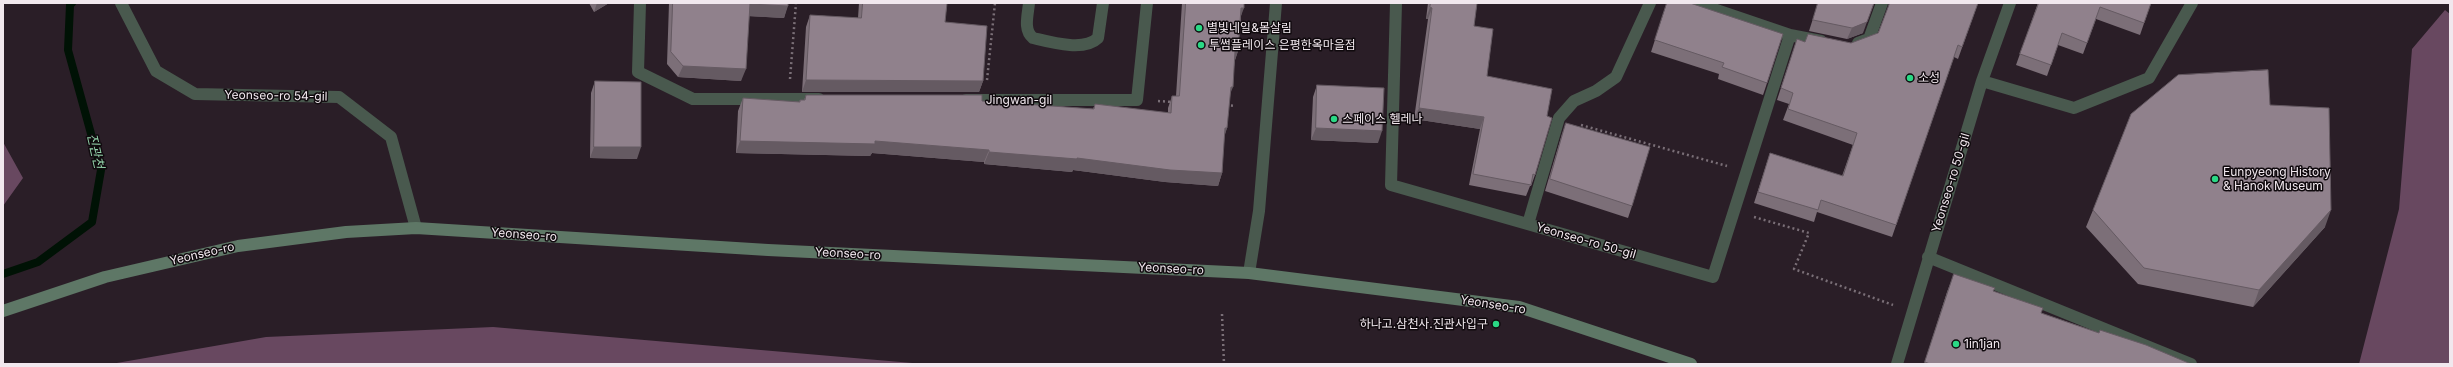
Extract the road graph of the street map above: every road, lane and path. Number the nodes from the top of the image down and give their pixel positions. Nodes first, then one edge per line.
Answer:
1 (121, 3) edge
2 (640, 3) edge
3 (796, 3) edge
4 (995, 3) edge
5 (1029, 3) edge
6 (1103, 3) edge
7 (1147, 3) edge
8 (1276, 3) edge
9 (1396, 3) edge
10 (1650, 3) edge
11 (1696, 3) edge
12 (1882, 3) edge
13 (2010, 3) edge
14 (2192, 3) edge
15 (1790, 35) junction
16 (1833, 44) edge
17 (1848, 47) edge
18 (1982, 81) junction
19 (788, 99) junction
20 (828, 99) edge
21 (954, 100) edge
22 (986, 100) junction
23 (1137, 100) junction
24 (1175, 102) edge
25 (1220, 105) edge
26 (1235, 106) dead end
27 (1559, 118) junction
28 (1746, 171) junction
29 (1734, 211) junction
30 (1528, 224) junction
31 (416, 228) junction
32 (1928, 258) junction
33 (1249, 272) junction
34 (3, 311) edge
35 (1912, 312) junction
36 (1222, 314) dead end
37 (1224, 364) edge
38 (1692, 364) edge
39 (1897, 364) edge
40 (2191, 364) edge

1 - 31 street, Yeonseo-ro 54-gil
2 - 19 street
3 - 19 path
4 - 22 path
5 - 6 street
7 - 23 street
8 - 33 street
9 - 30 street, Yeonseo-ro 50-gil
10 - 27 street
11 - 15 street
12 - 17 street
13 - 18 street, Yeonseo-ro 50-gil
14 - 18 street
15 - 16 street
15 - 28 street, Yeonseo-ro 50-gil
18 - 32 street, Yeonseo-ro 50-gil
19 - 20 street
21 - 22 street, Jingwan-gil
22 - 23 street, Jingwan-gil
23 - 24 path
25 - 26 path
27 - 28 path
27 - 30 street
28 - 29 street, Yeonseo-ro 50-gil
29 - 30 street, Yeonseo-ro 50-gil
29 - 35 path
31 - 33 main road, Yeonseo-ro
31 - 34 main road, Yeonseo-ro
32 - 35 street, Yeonseo-ro 50-gil
32 - 40 street
33 - 38 main road, Yeonseo-ro
35 - 39 street, Yeonseo-ro 50-gil
36 - 37 path

